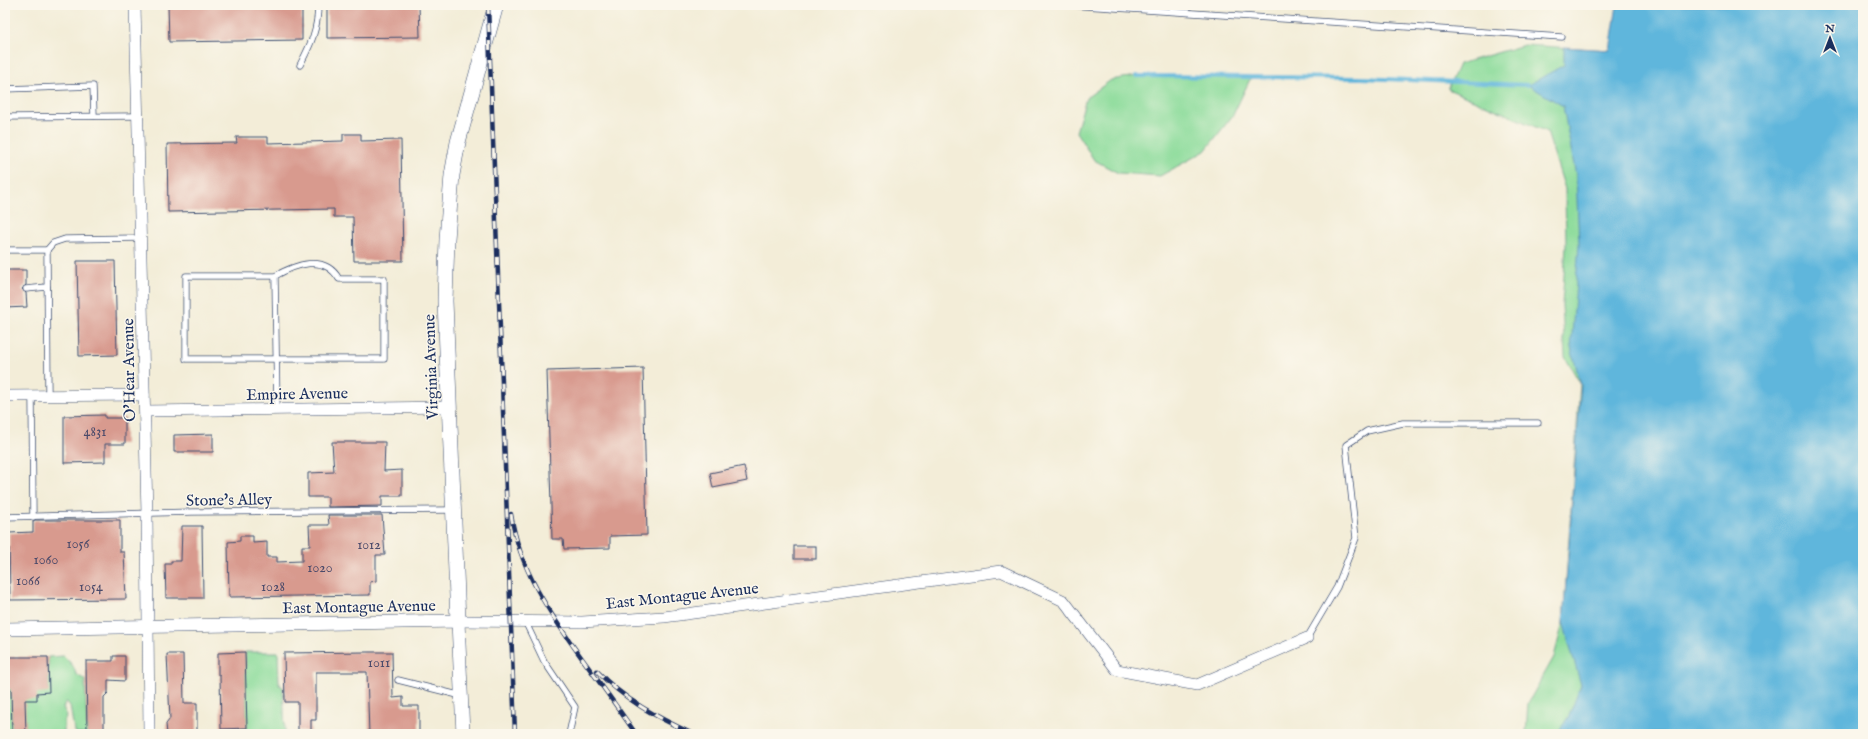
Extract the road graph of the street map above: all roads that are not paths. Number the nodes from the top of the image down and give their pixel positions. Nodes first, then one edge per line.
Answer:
1 (135, 5) edge
2 (318, 5) edge
3 (496, 5) edge
4 (1069, 5) edge
5 (1082, 5) edge
6 (1562, 37) dead end
7 (300, 65) dead end
8 (5, 90) edge
9 (94, 116) junction
10 (138, 116) junction
11 (5, 117) edge
12 (140, 238) junction
13 (5, 250) edge
14 (47, 250) junction
15 (275, 276) junction
16 (47, 287) junction
17 (26, 289) dead end
18 (276, 359) junction
19 (144, 395) junction
20 (5, 396) edge
21 (32, 396) junction
22 (48, 396) junction
23 (450, 407) junction
24 (277, 409) junction
25 (144, 411) junction
26 (1538, 423) dead end
27 (453, 510) junction
28 (147, 514) junction
29 (5, 517) edge
30 (32, 517) junction
31 (458, 621) junction
32 (525, 621) junction
33 (148, 626) junction
34 (5, 629) edge
35 (1307, 638) joint
36 (398, 680) dead end
37 (462, 696) junction
38 (149, 734) edge
39 (463, 734) edge
40 (569, 734) edge

1 - 10 street, O'Hear Avenue
2 - 7 lane
3 - 23 main road, Virginia Avenue
4 - 5 lane
5 - 6 lane
8 - 9 lane
9 - 10 lane
9 - 11 lane
10 - 12 street, O'Hear Avenue
12 - 14 lane
12 - 19 street, O'Hear Avenue
13 - 14 lane
14 - 16 lane
15 - 18 lane
15 - 18 lane
15 - 18 lane
16 - 17 lane
16 - 22 lane
18 - 24 lane
19 - 22 street
19 - 25 street, O'Hear Avenue
20 - 21 street
21 - 22 street
21 - 30 lane
23 - 24 street, Empire Avenue
23 - 27 main road, Virginia Avenue
24 - 25 street, Empire Avenue
25 - 28 street, O'Hear Avenue
26 - 35 lane
27 - 28 lane, Stone's Alley
27 - 31 main road, Virginia Avenue
28 - 30 lane, Stone's Alley
28 - 33 street, O'Hear Avenue
29 - 30 lane, Stone's Alley
31 - 32 street, East Montague Avenue
31 - 33 street, East Montague Avenue
31 - 37 street, Virginia Avenue
32 - 35 street, East Montague Avenue
32 - 40 lane
33 - 34 street, East Montague Avenue
33 - 38 street, O'Hear Avenue
36 - 37 lane
37 - 39 street, Virginia Avenue

